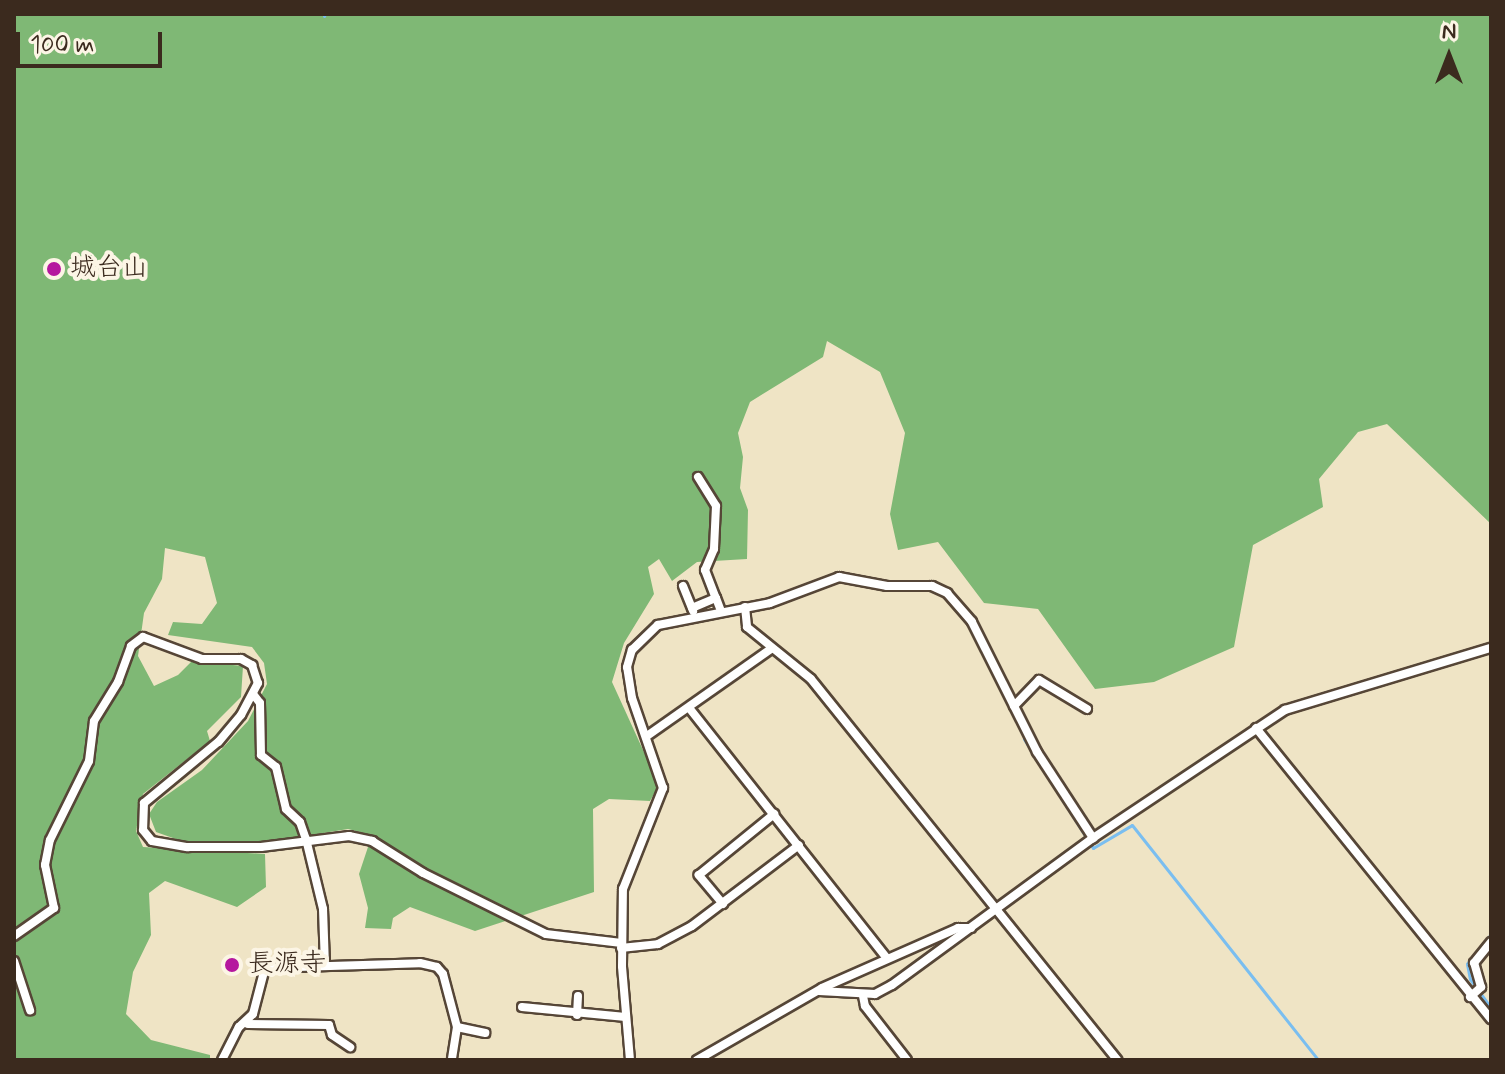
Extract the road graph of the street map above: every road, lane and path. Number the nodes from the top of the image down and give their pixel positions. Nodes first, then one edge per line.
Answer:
1 (698, 477) dead end
2 (683, 586) dead end
3 (716, 598) junction
4 (745, 607) junction
5 (721, 611) junction
6 (692, 613) junction
7 (1491, 648) edge
8 (771, 649) junction
9 (253, 694) junction
10 (1014, 706) junction
11 (690, 709) junction
12 (1087, 709) dead end
13 (1256, 728) junction
14 (647, 736) junction
15 (774, 814) junction
16 (1093, 838) junction
17 (306, 843) junction
18 (799, 845) junction
19 (723, 904) junction
20 (996, 907) junction
21 (971, 928) junction
22 (14, 936) edge
23 (1491, 942) edge
24 (621, 945) junction
25 (887, 958) junction
26 (14, 961) edge
27 (325, 965) junction
28 (819, 991) junction
29 (578, 996) dead end
30 (863, 996) dead end
31 (1470, 997) junction
32 (522, 1007) dead end
33 (30, 1010) dead end
34 (577, 1015) junction
35 (626, 1017) junction
36 (1491, 1019) edge
37 (248, 1024) junction
38 (457, 1027) junction
39 (485, 1033) dead end
40 (350, 1047) dead end
41 (715, 1050) junction
42 (222, 1060) edge
43 (452, 1060) edge
44 (630, 1060) edge
45 (697, 1060) edge
46 (721, 1060) edge
47 (907, 1060) edge
48 (1117, 1060) edge

1 - 3 street
2 - 6 street
3 - 5 street
3 - 6 street
4 - 5 street
4 - 8 street
4 - 10 street
5 - 6 street
6 - 14 street
7 - 13 street
8 - 11 street
8 - 20 street
9 - 17 street
9 - 17 street
9 - 22 street
10 - 12 street
10 - 16 street
11 - 14 street
11 - 15 street
13 - 16 street
13 - 31 street
14 - 24 street
15 - 18 street
15 - 19 street
16 - 20 street
17 - 24 street
17 - 27 street
18 - 19 street
18 - 25 street
19 - 24 street
20 - 21 street
20 - 48 street
21 - 25 street
21 - 28 street
23 - 31 street
24 - 35 street
25 - 28 street
26 - 33 street
27 - 37 street
27 - 38 street
28 - 41 street
29 - 34 street
30 - 47 street
31 - 36 street
32 - 34 street
34 - 35 street
35 - 44 street
37 - 40 street
37 - 42 street
38 - 39 street
38 - 43 street
41 - 45 street
41 - 46 street

